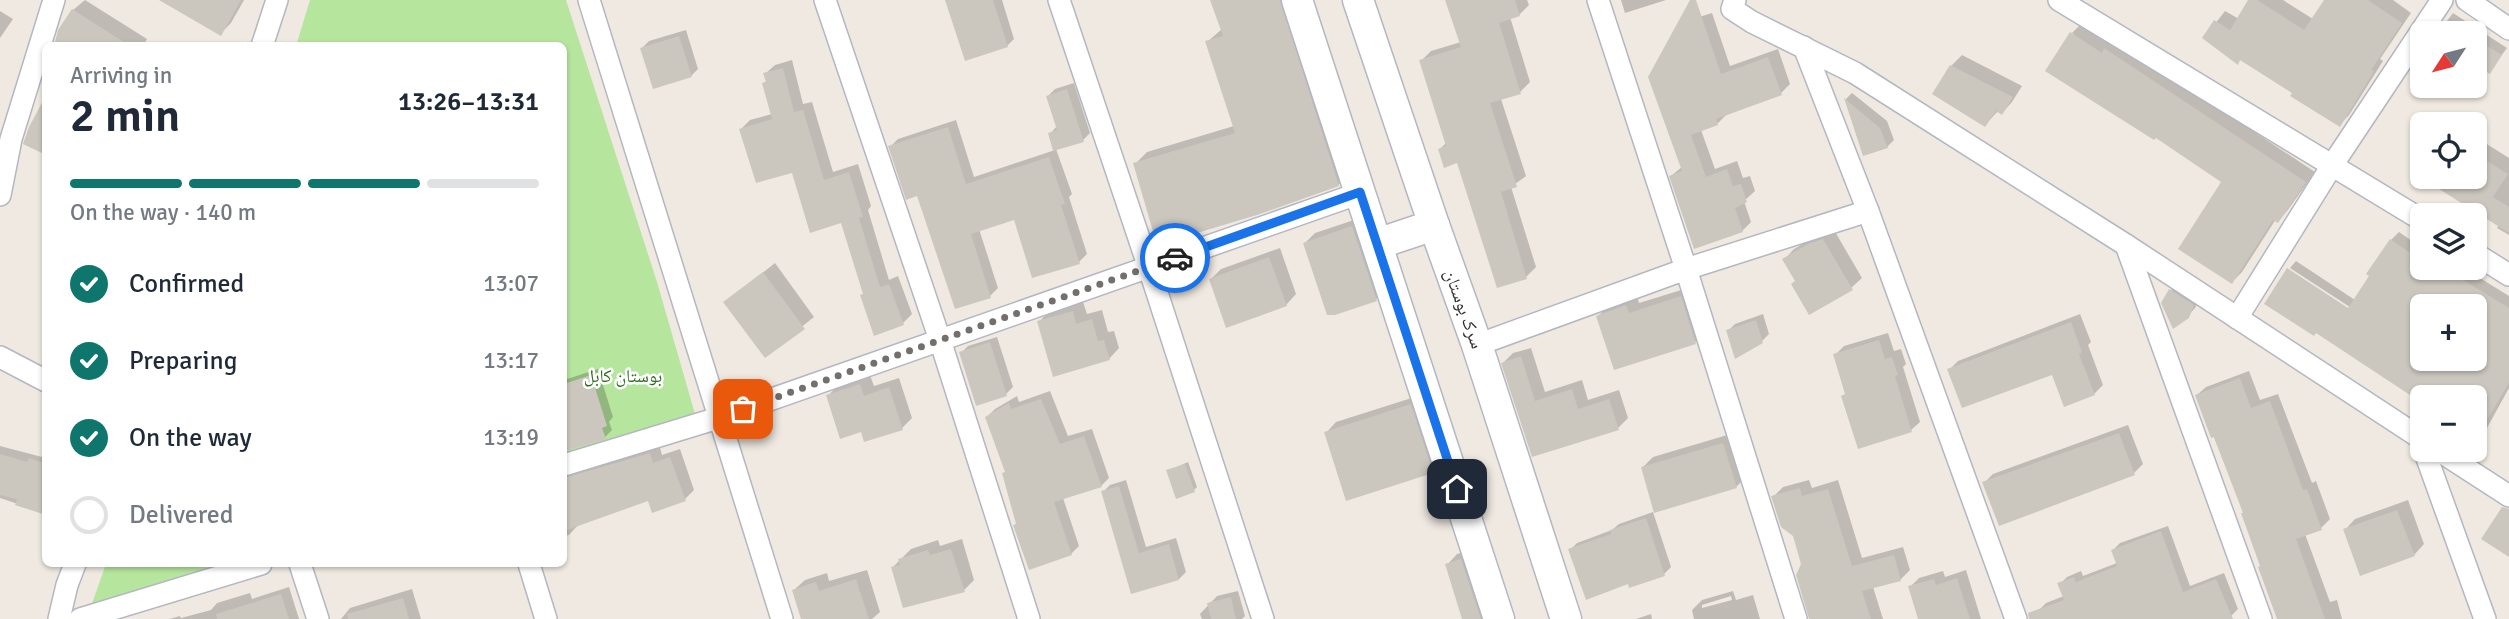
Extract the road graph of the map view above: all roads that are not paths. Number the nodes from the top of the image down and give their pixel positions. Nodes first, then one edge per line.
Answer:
1 (54, 0) edge
2 (278, 0) edge
3 (589, 0) edge
4 (825, 0) edge
5 (1059, 0) edge
6 (1297, 0) edge
7 (1359, 0) edge
8 (1598, 0) edge
9 (1735, 0) edge
10 (2059, 0) edge
11 (2442, 0) edge
12 (2468, 0) edge
13 (2509, 29) edge
14 (262, 42) edge
15 (1804, 47) junction
16 (2333, 164) junction
17 (1360, 192) junction
18 (0, 195) edge
19 (1868, 211) junction
20 (2410, 212) edge
21 (1434, 225) junction
22 (1377, 244) junction
23 (2126, 245) junction
24 (2487, 261) edge
25 (1149, 268) junction
26 (1686, 269) junction
27 (2509, 275) edge
28 (2237, 318) junction
29 (940, 340) junction
30 (1477, 345) junction
31 (0, 358) edge
32 (42, 379) edge
33 (718, 418) junction
34 (2410, 435) edge
35 (2429, 462) edge
36 (2457, 462) edge
37 (567, 464) edge
38 (2509, 496) edge
39 (74, 567) edge
40 (251, 567) edge
41 (300, 567) edge
42 (530, 567) edge
43 (59, 619) edge
44 (80, 619) edge
45 (318, 619) edge
46 (546, 619) edge
47 (782, 619) edge
48 (1029, 619) edge
49 (1263, 619) edge
50 (1499, 619) edge
51 (1566, 619) edge
52 (1796, 619) edge
53 (2015, 619) edge
54 (2261, 619) edge
55 (2485, 619) edge

1 - 18 street
2 - 14 street
3 - 33 street
4 - 29 street
5 - 25 street
6 - 17 street
7 - 21 street, سرک بوستان
8 - 26 street
9 - 15 street
10 - 16 street
11 - 16 street
12 - 13 street
15 - 19 street
15 - 23 street
16 - 20 street
16 - 28 street
17 - 22 street
17 - 25 street
19 - 26 street
19 - 53 street
21 - 22 street
21 - 30 street, سرک بوستان
22 - 50 street
23 - 28 street
23 - 54 street
24 - 27 street
25 - 29 street
25 - 49 street
26 - 30 street
26 - 52 street
28 - 34 street
29 - 33 street
29 - 48 street
30 - 51 street, سرک بوستان
31 - 32 street
33 - 37 street
33 - 47 street
35 - 55 street
36 - 38 street
39 - 43 street
40 - 44 street
41 - 45 street
42 - 46 street

